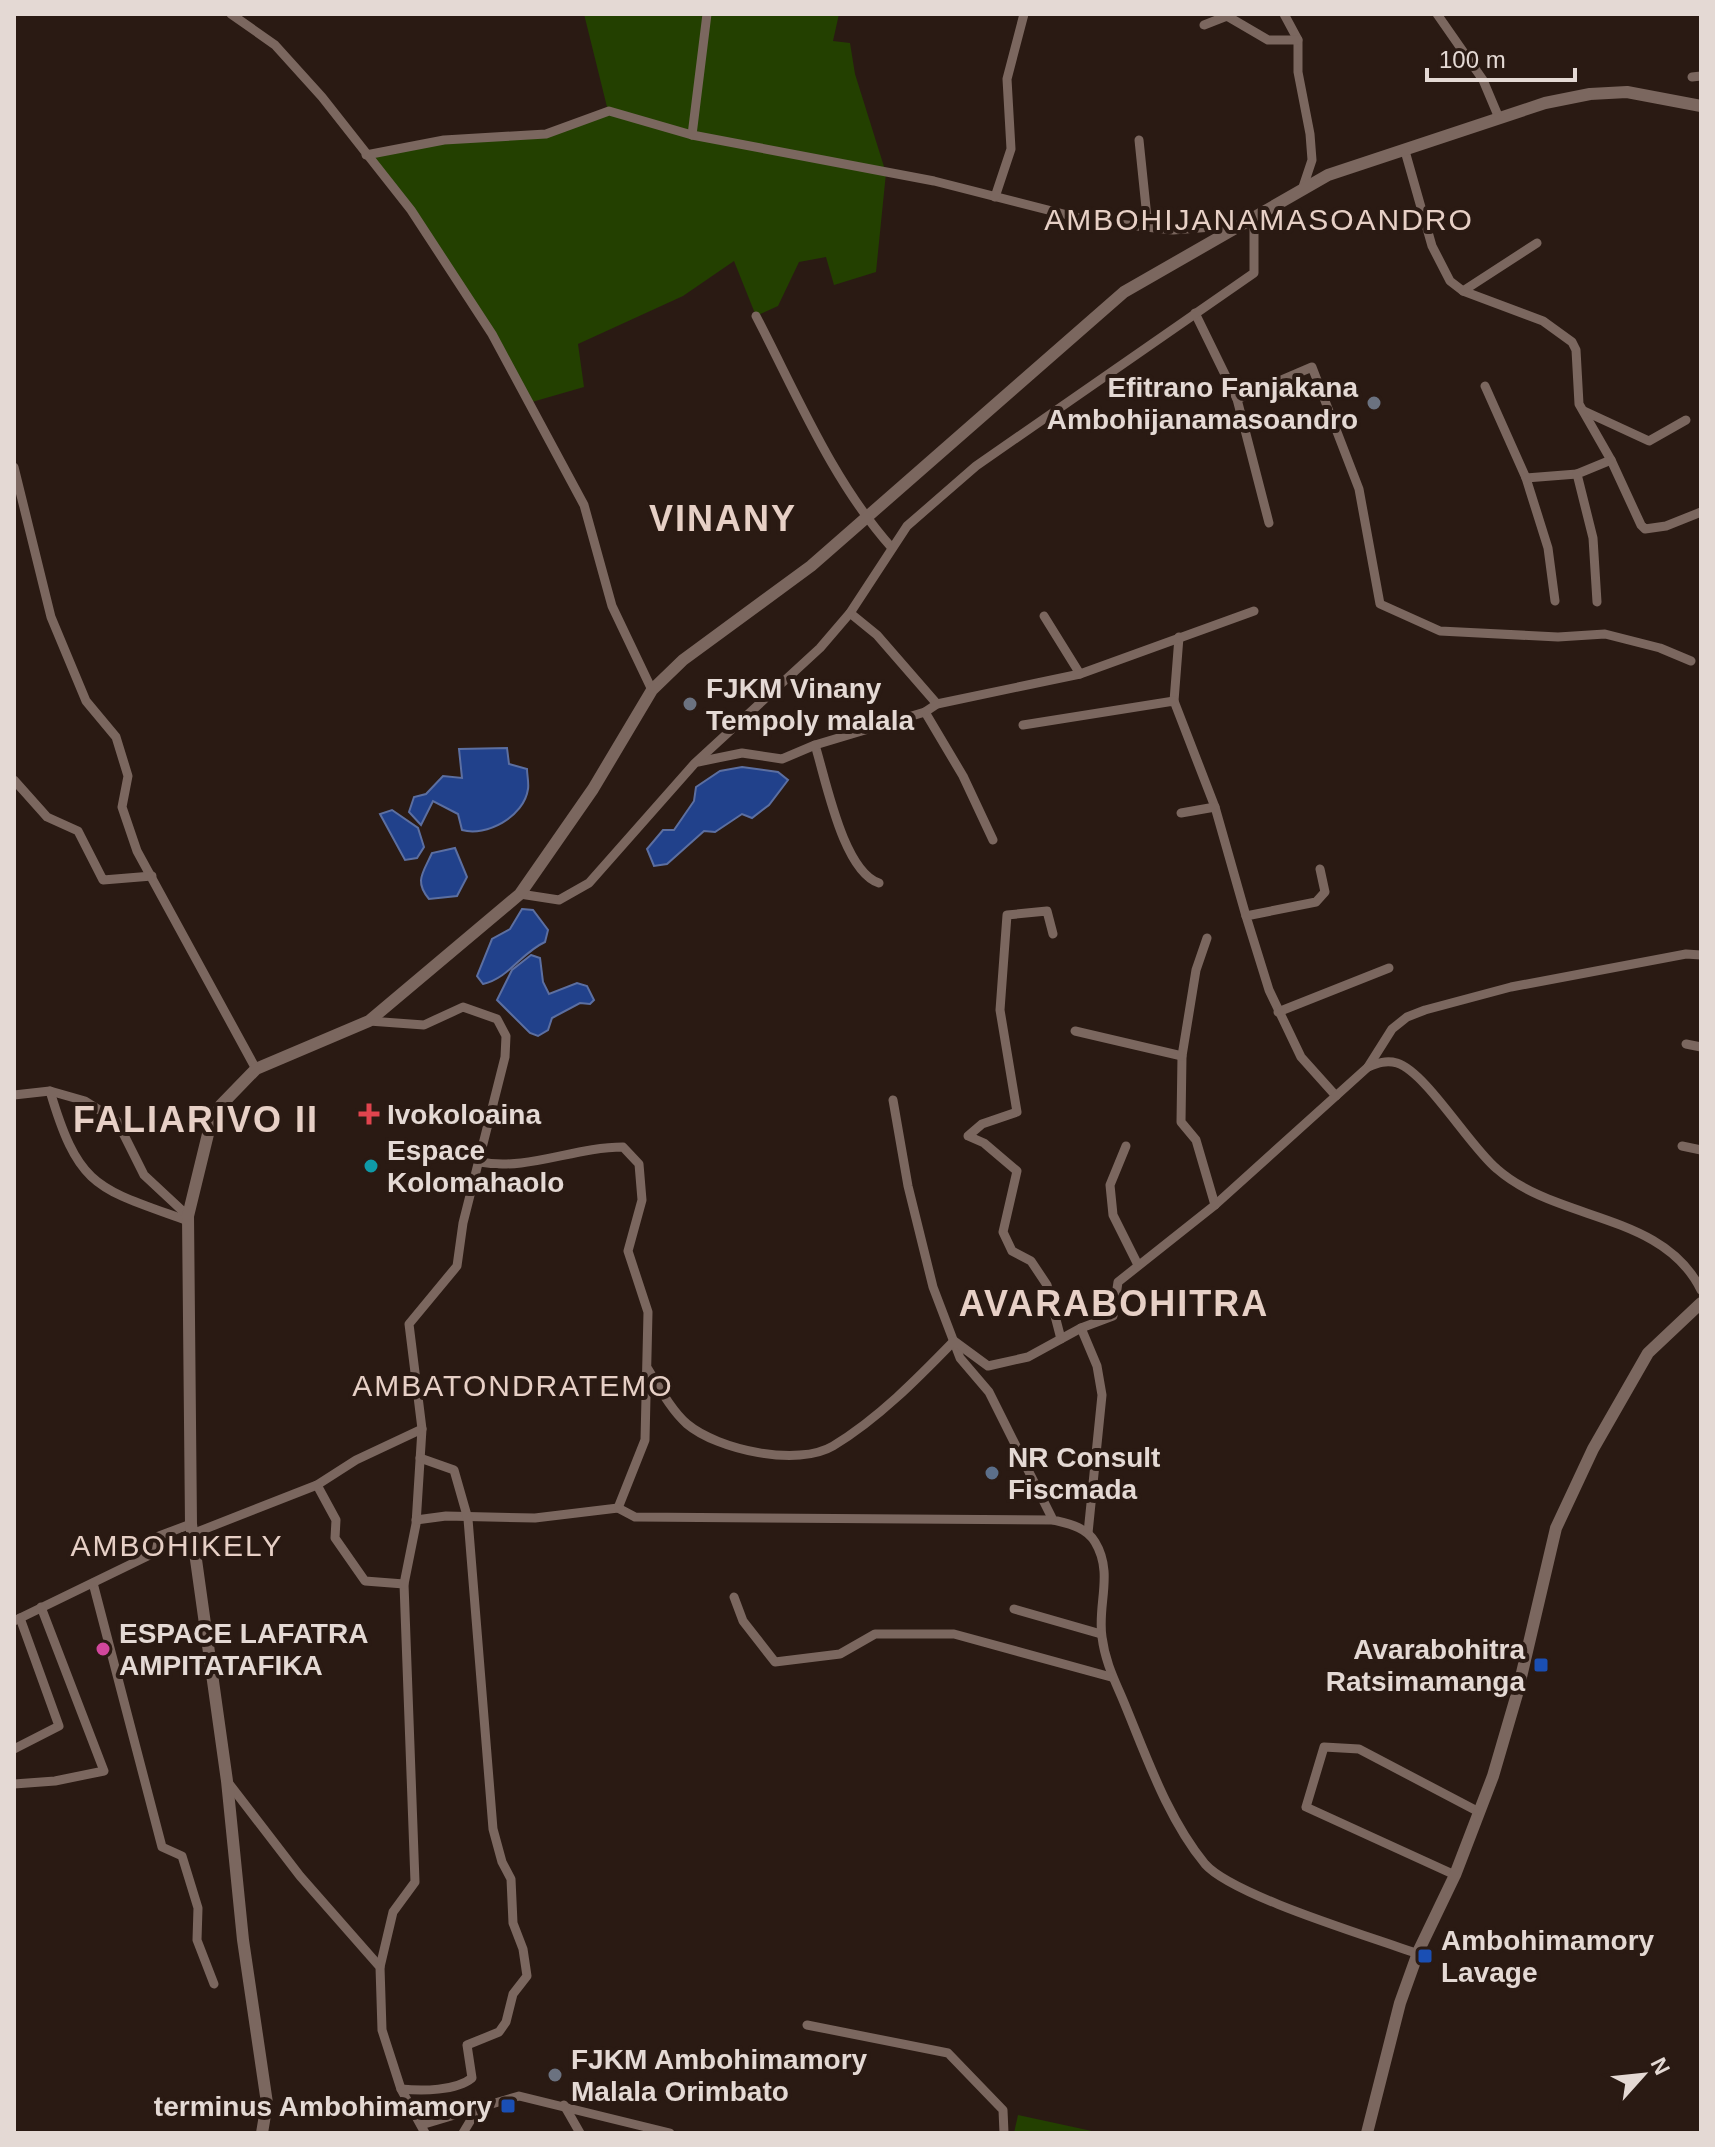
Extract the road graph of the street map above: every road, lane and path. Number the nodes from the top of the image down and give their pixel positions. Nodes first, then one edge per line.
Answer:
1 (231, 14) edge
2 (707, 14) edge
3 (1024, 14) edge
4 (1284, 14) edge
5 (1437, 14) edge
6 (1204, 25) dead end
7 (1298, 40) junction
8 (1701, 106) edge
9 (1499, 118) junction
10 (692, 135) junction
11 (1139, 140) dead end
12 (1405, 151) junction
13 (366, 155) junction
14 (1303, 187) junction
15 (995, 197) junction
16 (1250, 222) junction
17 (1148, 227) junction
18 (1537, 243) dead end
19 (1463, 291) junction
20 (1195, 313) junction
21 (756, 316) dead end
22 (1485, 386) dead end
23 (1237, 399) junction
24 (1584, 411) junction
25 (1686, 420) dead end
26 (1611, 460) junction
27 (14, 467) edge
28 (1577, 474) junction
29 (1526, 478) junction
30 (1701, 512) edge
31 (866, 519) junction
32 (1269, 523) dead end
33 (892, 548) junction
34 (1555, 601) dead end
35 (1597, 602) dead end
36 (1254, 611) dead end
37 (850, 613) junction
38 (1044, 616) dead end
39 (1179, 637) junction
40 (1691, 661) dead end
41 (1080, 674) junction
42 (652, 690) junction
43 (1174, 701) junction
44 (937, 704) junction
45 (925, 712) junction
46 (1023, 725) dead end
47 (815, 745) junction
48 (695, 763) junction
49 (14, 780) edge
50 (1215, 807) junction
51 (1181, 813) dead end
52 (993, 840) dead end
53 (1320, 869) dead end
54 (152, 876) junction
55 (879, 883) dead end
56 (520, 894) junction
57 (1246, 916) junction
58 (1053, 934) dead end
59 (1207, 938) dead end
60 (1701, 955) edge
61 (1389, 968) dead end
62 (1278, 1012) junction
63 (369, 1021) junction
64 (1075, 1031) dead end
65 (1686, 1044) dead end
66 (1701, 1047) edge
67 (1182, 1056) junction
68 (1368, 1067) junction
69 (256, 1069) junction
70 (50, 1091) junction
71 (14, 1095) edge
72 (1336, 1096) junction
73 (893, 1100) dead end
74 (1126, 1146) dead end
75 (1682, 1146) dead end
76 (1701, 1150) edge
77 (480, 1162) junction
78 (1215, 1205) junction
79 (188, 1219) junction
80 (1138, 1265) junction
81 (1701, 1290) edge
82 (1701, 1303) edge
83 (1081, 1328) junction
84 (1061, 1339) junction
85 (954, 1341) junction
86 (648, 1369) junction
87 (422, 1429) junction
88 (420, 1458) junction
89 (317, 1485) junction
90 (618, 1508) junction
91 (468, 1519) junction
92 (416, 1520) junction
93 (1053, 1520) junction
94 (192, 1529) junction
95 (1088, 1533) junction
96 (93, 1583) junction
97 (404, 1584) junction
98 (734, 1597) dead end
99 (41, 1607) junction
100 (1014, 1609) dead end
101 (17, 1619) edge
102 (1101, 1634) junction
103 (1111, 1677) junction
104 (14, 1749) edge
105 (227, 1781) junction
106 (14, 1784) edge
107 (1479, 1812) junction
108 (1455, 1875) junction
109 (1418, 1954) junction
110 (380, 1967) junction
111 (214, 1984) dead end
112 (807, 2025) dead end
113 (401, 2089) junction
114 (564, 2105) junction
115 (478, 2108) junction
116 (423, 2129) edge
117 (262, 2133) edge
118 (463, 2133) edge
119 (580, 2133) edge
120 (670, 2133) edge
121 (1004, 2133) edge
122 (1367, 2133) edge

1 - 13 street
2 - 10 street
3 - 15 street
4 - 7 street
5 - 9 street
6 - 7 street
7 - 14 street
8 - 9 street
9 - 12 street
10 - 13 street
10 - 15 street
11 - 17 street
12 - 14 street
12 - 19 street
13 - 42 street
14 - 16 street
15 - 17 street
16 - 17 street
16 - 20 street
16 - 31 street
18 - 19 street
19 - 24 street
20 - 23 street
20 - 33 street
21 - 31 street
22 - 29 street
23 - 32 street
23 - 40 street
24 - 25 street
24 - 26 street
26 - 28 street
26 - 30 street
27 - 54 street
28 - 29 street
28 - 35 street
29 - 34 street
31 - 33 street
31 - 42 street
33 - 37 street
36 - 39 street
37 - 44 street
37 - 48 street
38 - 41 street
39 - 41 street
39 - 43 street
41 - 44 street
42 - 56 street
43 - 46 street
43 - 50 street
44 - 45 street
45 - 47 street
45 - 52 street
47 - 48 street
47 - 55 street
48 - 56 street
49 - 54 street
50 - 51 street
50 - 57 street
53 - 57 street
54 - 69 street
56 - 63 street
57 - 62 street
58 - 84 street
59 - 67 street
60 - 68 street
61 - 62 street
62 - 72 street
63 - 69 street
63 - 77 street
64 - 67 street
65 - 66 street
67 - 78 street
68 - 72 street
68 - 81 street
69 - 79 street
70 - 71 street
70 - 79 street
70 - 79 street
72 - 78 street
73 - 85 street
74 - 80 street
75 - 76 street
77 - 86 street
77 - 87 street
78 - 80 street
79 - 94 street
80 - 83 street
82 - 107 street
83 - 84 street
83 - 95 street
84 - 85 street
85 - 86 street
85 - 93 street
86 - 90 street
87 - 88 street
87 - 89 street
88 - 91 street
88 - 92 street
89 - 94 street
89 - 97 street
90 - 91 street
90 - 93 street
91 - 92 street
91 - 113 street
92 - 97 street
93 - 95 street
94 - 96 street
94 - 105 street
95 - 102 street
96 - 99 street
96 - 111 street
97 - 110 street
98 - 103 street
99 - 101 street
99 - 106 street
100 - 102 street
101 - 104 street
102 - 103 street
103 - 109 street
105 - 110 street
105 - 117 street
107 - 108 street
107 - 108 street
108 - 109 street
109 - 122 street
110 - 113 street
112 - 121 street
113 - 116 street
114 - 115 street
114 - 119 street
114 - 120 street
115 - 116 street
115 - 118 street

